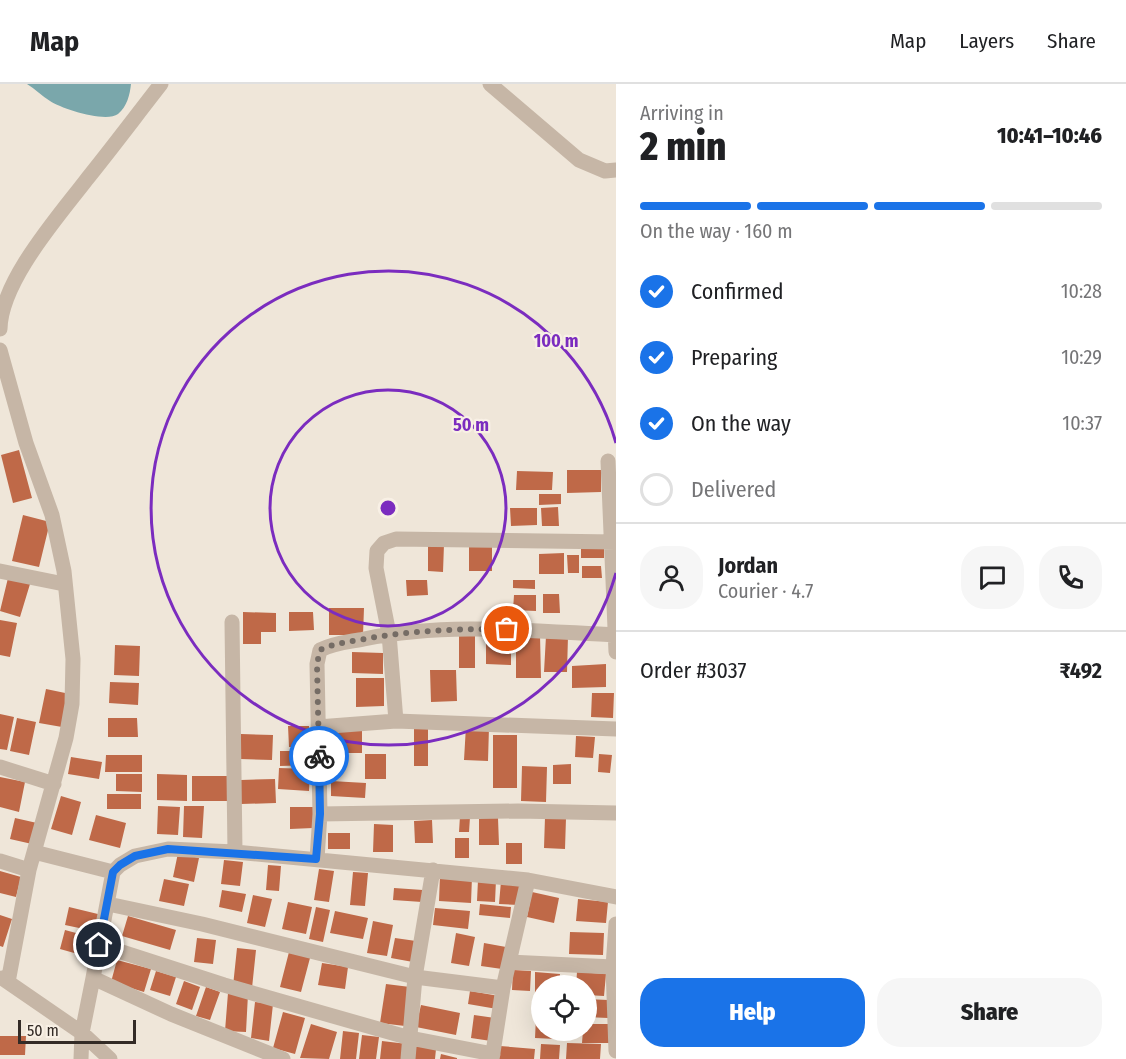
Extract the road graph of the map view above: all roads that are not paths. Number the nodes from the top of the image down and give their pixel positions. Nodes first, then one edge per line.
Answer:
1 (161, 84) edge
2 (490, 84) edge
3 (616, 170) edge
4 (0, 329) edge
5 (0, 350) edge
6 (608, 461) dead end
7 (613, 542) edge
8 (0, 571) edge
9 (64, 584) junction
10 (232, 622) dead end
11 (389, 634) junction
12 (616, 635) edge
13 (616, 652) edge
14 (396, 721) junction
15 (318, 727) junction
16 (616, 729) edge
17 (0, 767) edge
18 (54, 784) junction
19 (616, 813) edge
20 (320, 814) junction
21 (34, 852) junction
22 (235, 852) junction
23 (316, 859) junction
24 (0, 861) edge
25 (29, 870) junction
26 (433, 870) junction
27 (113, 872) junction
28 (528, 880) junction
29 (616, 897) edge
30 (108, 904) junction
31 (616, 924) edge
32 (99, 945) junction
33 (509, 962) junction
34 (614, 967) edge
35 (415, 977) junction
36 (93, 978) junction
37 (4, 979) edge
38 (503, 988) junction
39 (82, 1033) junction
40 (410, 1038) junction
41 (616, 1051) edge
42 (493, 1057) edge
43 (81, 1059) edge
44 (110, 1059) edge
45 (283, 1059) edge
46 (408, 1059) edge

1 - 4 street
2 - 3 street
5 - 9 street
6 - 7 street
7 - 11 street
7 - 12 street
8 - 9 street
9 - 18 street
10 - 22 street
11 - 12 street
11 - 14 street
11 - 15 street
12 - 13 street
14 - 15 street
14 - 16 street
15 - 20 street
17 - 18 street
18 - 21 street
19 - 20 street
20 - 23 street
21 - 25 street
21 - 27 street
22 - 23 street
22 - 27 street
23 - 26 street
24 - 25 street
25 - 37 street
26 - 28 street
26 - 35 street
27 - 30 street
28 - 29 street
28 - 33 street
30 - 32 street
30 - 35 street
31 - 34 street
32 - 36 street
32 - 40 street
33 - 34 street
33 - 38 street
34 - 41 street
35 - 38 street
35 - 40 street
36 - 39 street
36 - 45 street
37 - 39 street
38 - 42 street
39 - 43 street
39 - 44 street
40 - 42 street
40 - 46 street

